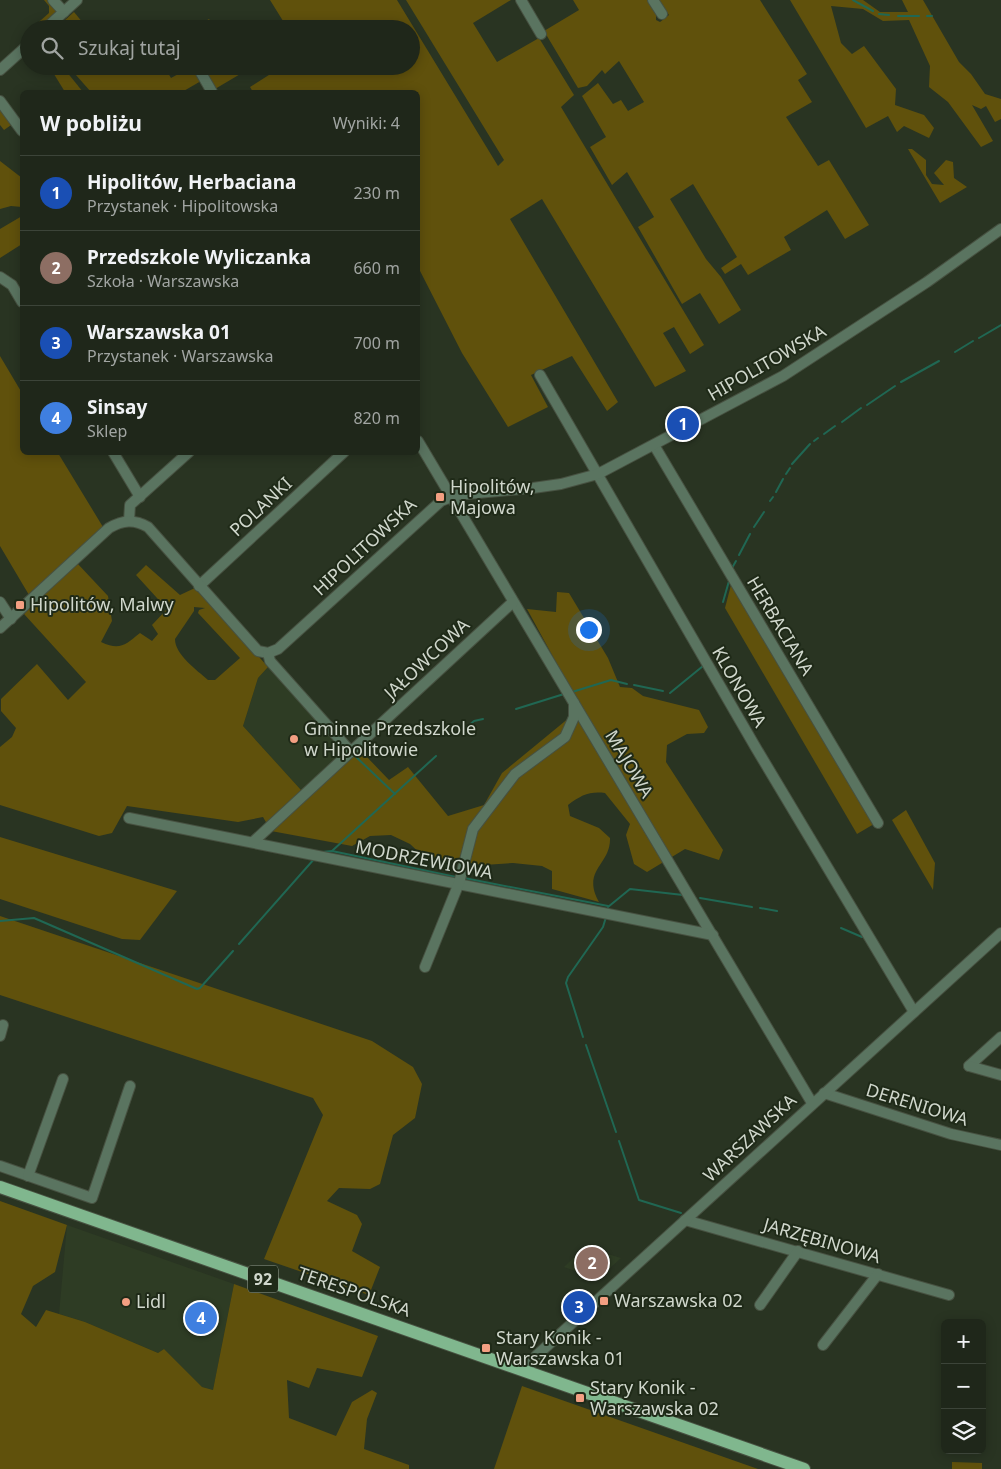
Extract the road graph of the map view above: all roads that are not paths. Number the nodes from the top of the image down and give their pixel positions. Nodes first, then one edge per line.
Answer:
1 (53, 0) edge
2 (78, 0) edge
3 (521, 0) edge
4 (653, 0) edge
5 (64, 12) junction
6 (662, 14) dead end
7 (55, 20) edge
8 (542, 34) dead end
9 (20, 52) edge
10 (0, 70) edge
11 (202, 75) edge
12 (211, 90) edge
13 (0, 100) edge
14 (20, 128) edge
15 (1001, 229) edge
16 (0, 277) edge
17 (20, 299) edge
18 (540, 375) dead end
19 (420, 444) edge
20 (654, 445) junction
21 (115, 455) edge
22 (186, 455) edge
23 (341, 455) edge
24 (598, 474) junction
25 (450, 496) junction
26 (140, 497) junction
27 (129, 521) junction
28 (199, 586) junction
29 (0, 602) edge
30 (513, 602) junction
31 (11, 619) junction
32 (0, 628) edge
33 (268, 653) junction
34 (574, 702) junction
35 (351, 752) junction
36 (129, 818) dead end
37 (878, 823) dead end
38 (253, 842) junction
39 (459, 883) junction
40 (1001, 933) edge
41 (713, 935) junction
42 (425, 967) dead end
43 (914, 1012) junction
44 (3, 1025) dead end
45 (0, 1036) edge
46 (1001, 1037) edge
47 (1001, 1075) edge
48 (63, 1079) dead end
49 (130, 1086) dead end
50 (824, 1094) junction
51 (812, 1103) junction
52 (1001, 1145) edge
53 (0, 1166) edge
54 (28, 1176) junction
55 (0, 1187) edge
56 (685, 1220) junction
57 (798, 1251) junction
58 (878, 1274) junction
59 (949, 1295) dead end
60 (760, 1305) dead end
61 (823, 1345) dead end
62 (526, 1371) junction
63 (804, 1469) edge

1 - 5 street
2 - 5 street
3 - 8 street
4 - 6 street
5 - 7 street
9 - 10 street
11 - 12 street
13 - 14 street
15 - 20 street, HIPOLITOWSKA
16 - 17 street
18 - 24 street, KLONOWA
19 - 25 street, MAJOWA
20 - 24 street, HIPOLITOWSKA
20 - 37 street, HERBACIANA
21 - 26 street
22 - 26 street
23 - 28 street, POLANKI
24 - 25 street, HIPOLITOWSKA
24 - 43 street, KLONOWA
25 - 30 street, MAJOWA
25 - 33 street, HIPOLITOWSKA
26 - 27 street
27 - 28 street
27 - 31 street
28 - 33 street
29 - 31 street
30 - 34 street, MAJOWA
30 - 35 street, JAŁOWCOWA
31 - 32 street
33 - 35 street
34 - 39 street
34 - 41 street, MAJOWA
35 - 38 street, JAŁOWCOWA
36 - 38 street, MODRZEWIOWA
38 - 39 street, MODRZEWIOWA
39 - 41 street, MODRZEWIOWA
39 - 42 street
40 - 43 street, WARSZAWSKA
41 - 51 street, MAJOWA
43 - 50 street, WARSZAWSKA
44 - 45 street
46 - 47 street
48 - 54 street
49 - 54 street
50 - 51 street, WARSZAWSKA
50 - 52 street, DERENIOWA
51 - 56 street, WARSZAWSKA
53 - 54 street
55 - 62 main road, TERESPOLSKA / 92
56 - 57 street, JARZĘBINOWA
56 - 62 street, WARSZAWSKA
57 - 58 street, JARZĘBINOWA
57 - 60 street
58 - 59 street, JARZĘBINOWA
58 - 61 street
62 - 63 main road, 92

